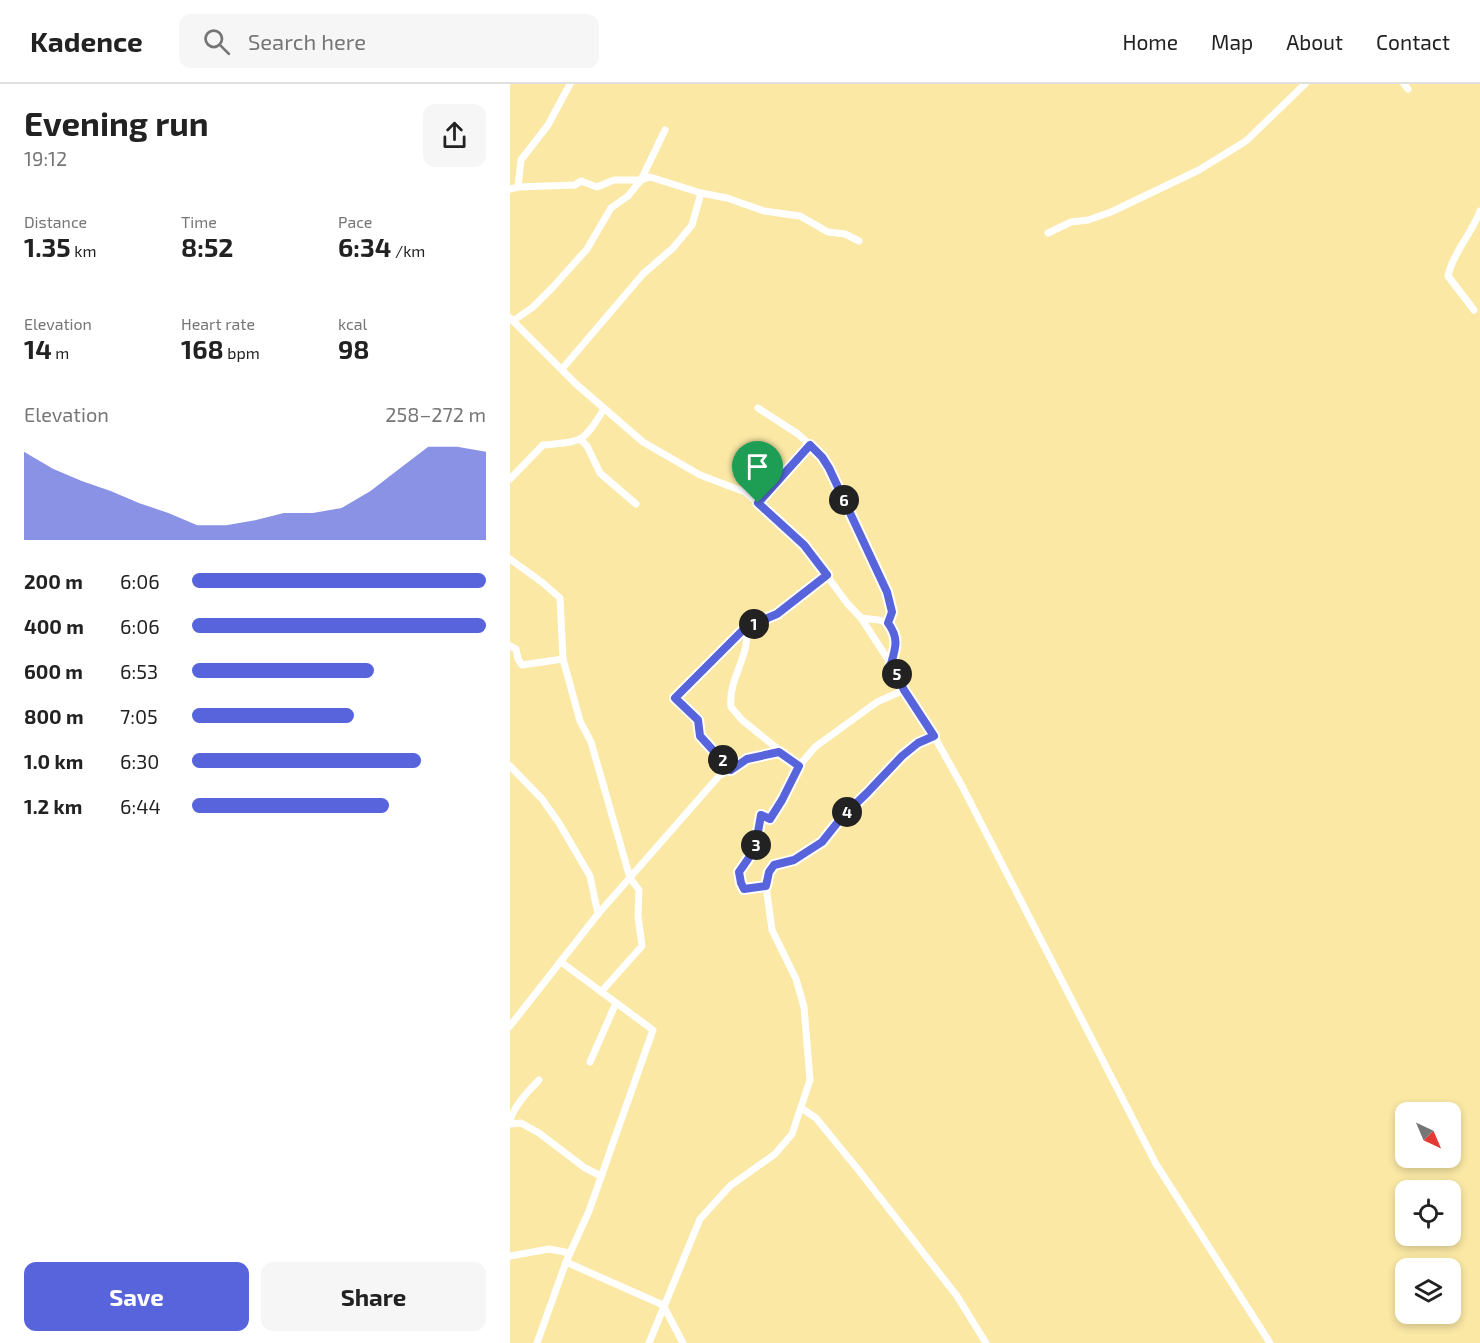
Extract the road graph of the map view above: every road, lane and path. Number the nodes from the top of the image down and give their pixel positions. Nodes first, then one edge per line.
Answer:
1 (570, 84) edge
2 (1305, 84) edge
3 (665, 130) dead end
4 (641, 180) junction
5 (518, 187) junction
6 (510, 189) edge
7 (701, 193) junction
8 (1480, 211) edge
9 (1048, 233) dead end
10 (859, 241) dead end
11 (1474, 310) dead end
12 (512, 320) edge
13 (562, 369) junction
14 (758, 408) dead end
15 (604, 409) junction
16 (581, 440) junction
17 (810, 445) junction
18 (510, 479) edge
19 (758, 503) junction
20 (636, 504) dead end
21 (510, 559) edge
22 (827, 575) junction
23 (861, 618) junction
24 (888, 623) junction
25 (746, 627) junction
26 (510, 646) edge
27 (563, 659) junction
28 (891, 664) junction
29 (904, 690) junction
30 (934, 736) junction
31 (779, 752) junction
32 (510, 766) edge
33 (799, 766) junction
34 (731, 770) junction
35 (630, 878) junction
36 (766, 886) junction
37 (598, 914) junction
38 (561, 962) junction
39 (601, 992) junction
40 (616, 1003) junction
41 (510, 1026) edge
42 (590, 1062) dead end
43 (539, 1080) dead end
44 (801, 1108) junction
45 (510, 1124) edge
46 (601, 1176) junction
47 (570, 1253) junction
48 (510, 1256) edge
49 (566, 1262) junction
50 (663, 1305) junction
51 (537, 1343) edge
52 (649, 1343) edge
53 (683, 1343) edge
54 (986, 1343) edge
55 (1270, 1343) edge

1 - 5 street
2 - 9 street
3 - 4 street
4 - 5 street
4 - 7 street
4 - 12 street
5 - 6 street
7 - 10 street
7 - 13 street
8 - 11 street
12 - 13 street
13 - 15 street
14 - 17 street
15 - 16 street
15 - 19 street
16 - 18 street
16 - 20 street
17 - 19 street
17 - 24 street
19 - 22 street
21 - 27 street
22 - 23 street
22 - 25 street
23 - 24 street
23 - 28 street
24 - 28 street
25 - 31 street
25 - 34 street
26 - 27 street
27 - 35 street
28 - 29 street
29 - 30 street
29 - 33 street
30 - 36 street
30 - 55 street
31 - 33 street
31 - 34 street
32 - 37 street
33 - 36 street
34 - 35 street
35 - 37 street
35 - 39 street
36 - 44 street
37 - 38 street
38 - 39 street
38 - 41 street
39 - 40 street
40 - 42 street
40 - 46 street
43 - 45 street
44 - 50 street
44 - 54 street
45 - 46 street
46 - 47 street
47 - 48 street
47 - 49 street
49 - 50 street
49 - 51 street
50 - 52 street
50 - 53 street

